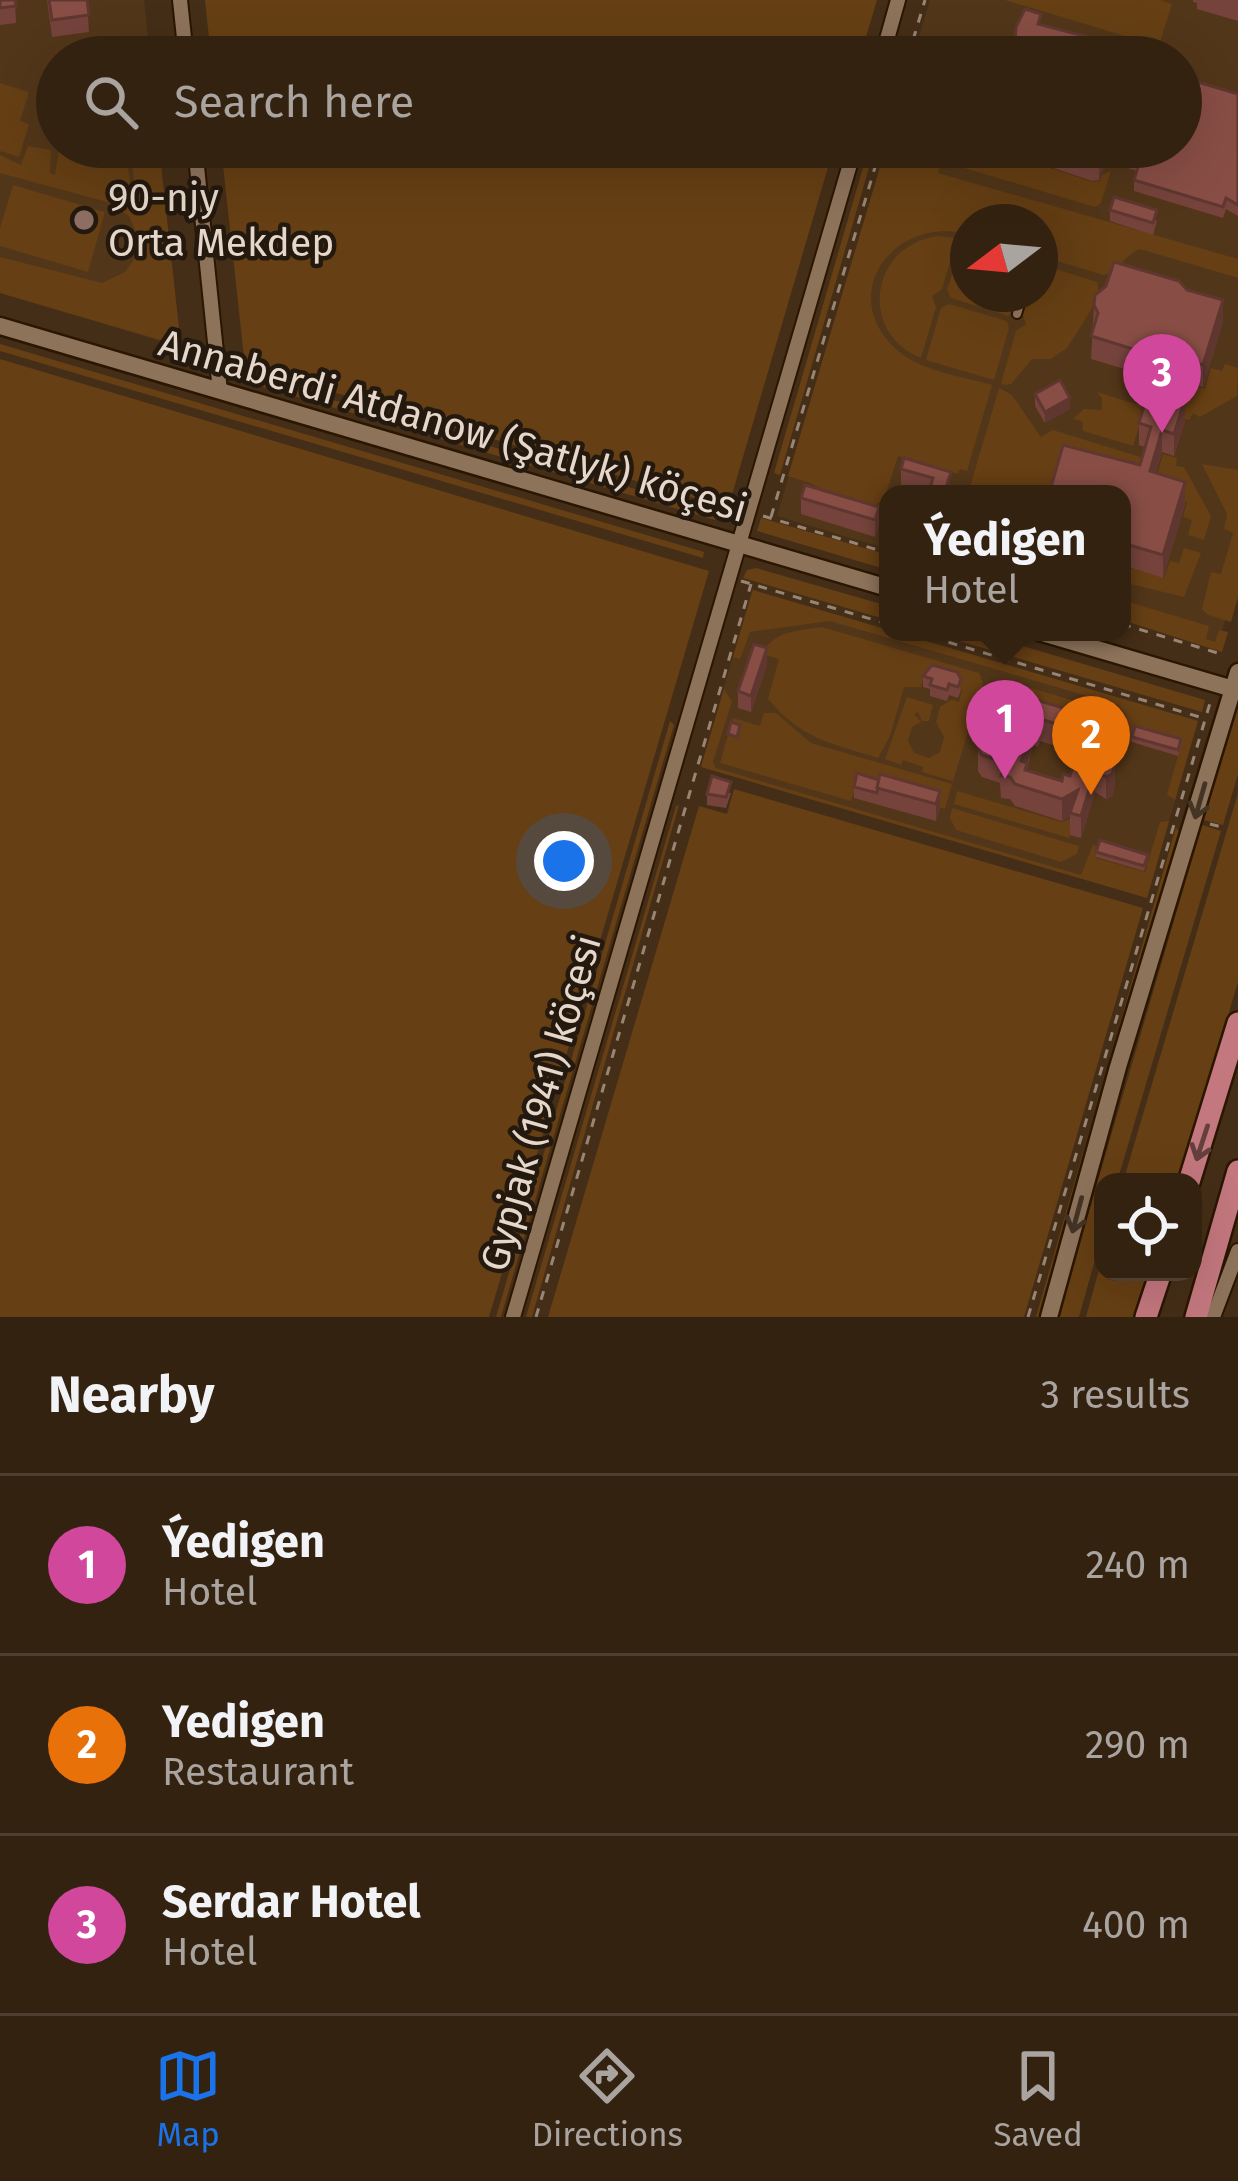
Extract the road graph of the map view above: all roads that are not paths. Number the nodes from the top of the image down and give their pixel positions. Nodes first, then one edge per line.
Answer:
1 (180, 0) edge
2 (898, 0) edge
3 (184, 36) edge
4 (887, 36) edge
5 (197, 168) edge
6 (849, 168) edge
7 (0, 326) edge
8 (220, 391) junction
9 (738, 544) junction
10 (879, 585) edge
11 (1076, 641) edge
12 (1235, 680) edge
13 (1238, 1023) edge
14 (1238, 1172) edge
15 (1192, 1173) edge
16 (1238, 1251) edge
17 (1158, 1281) edge
18 (513, 1317) edge
19 (1049, 1317) edge
20 (1146, 1317) edge
21 (1196, 1317) edge
22 (1213, 1317) edge

1 - 3 street
2 - 4 street
5 - 8 street
6 - 9 street, Gypjak (1941) köçesi
7 - 8 street, Annaberdi Atdanow (Şatlyk) köçesi
8 - 9 street, Annaberdi Atdanow (Şatlyk) köçesi
9 - 10 street, Annaberdi Atdanow (Şatlyk) köçesi
9 - 18 street, Gypjak (1941) köçesi
11 - 12 street
12 -> 19 street
13 -> 15 main road
14 - 21 main road
16 - 22 street
17 - 20 main road

